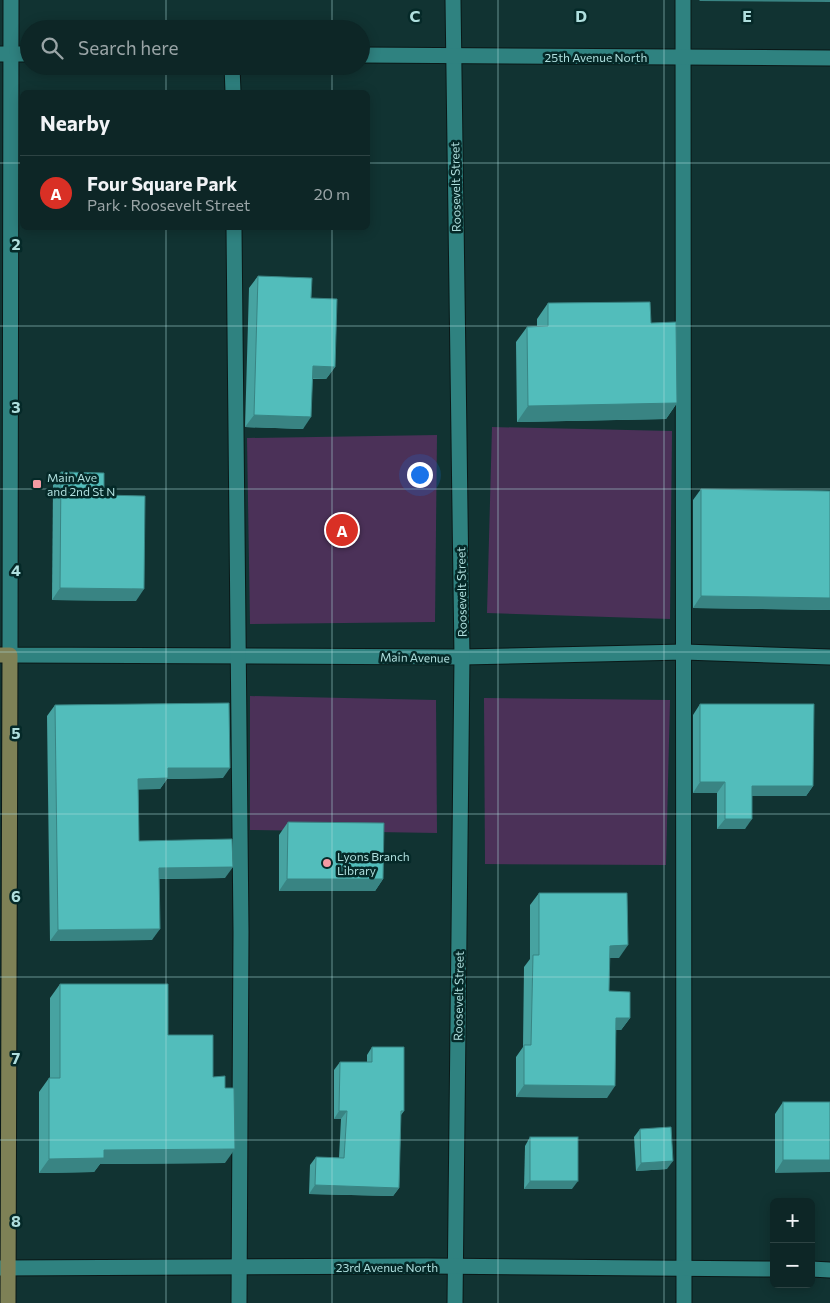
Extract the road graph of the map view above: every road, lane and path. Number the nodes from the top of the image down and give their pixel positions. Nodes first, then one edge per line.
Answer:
1 (10, 0) edge
2 (454, 0) edge
3 (683, 0) edge
4 (5, 54) edge
5 (20, 54) edge
6 (370, 56) edge
7 (454, 56) junction
8 (682, 57) junction
9 (830, 58) edge
10 (232, 75) edge
11 (233, 90) edge
12 (234, 230) edge
13 (684, 652) junction
14 (5, 655) edge
15 (237, 655) junction
16 (462, 657) junction
17 (830, 658) edge
18 (454, 1266) junction
19 (239, 1267) junction
20 (684, 1267) junction
21 (4, 1268) edge
22 (770, 1269) edge
23 (815, 1269) edge
24 (830, 1270) edge
25 (8, 1303) edge
26 (239, 1303) edge
27 (455, 1303) edge
28 (684, 1303) edge

1 - 4 street
2 - 7 street, Roosevelt Street
3 - 8 street
4 - 5 street
4 - 14 street
6 - 7 street, 25th Avenue North
7 - 8 street, 25th Avenue North
7 - 16 street, Roosevelt Street
8 - 9 street, 25th Avenue North
8 - 13 street
10 - 11 street
12 - 15 street
13 - 16 street, Main Avenue
13 - 17 street, Main Avenue
13 - 20 street
14 - 15 street, Main Avenue
14 - 21 main road
15 - 16 street, Main Avenue
15 - 19 street
16 - 18 street, Roosevelt Street
18 - 19 street, 23rd Avenue North
18 - 20 street, 23rd Avenue North
18 - 27 street, Roosevelt Street
19 - 21 street, 23rd Avenue North
19 - 26 street
20 - 22 street, 23rd Avenue North
20 - 28 street
21 - 25 main road
23 - 24 street

